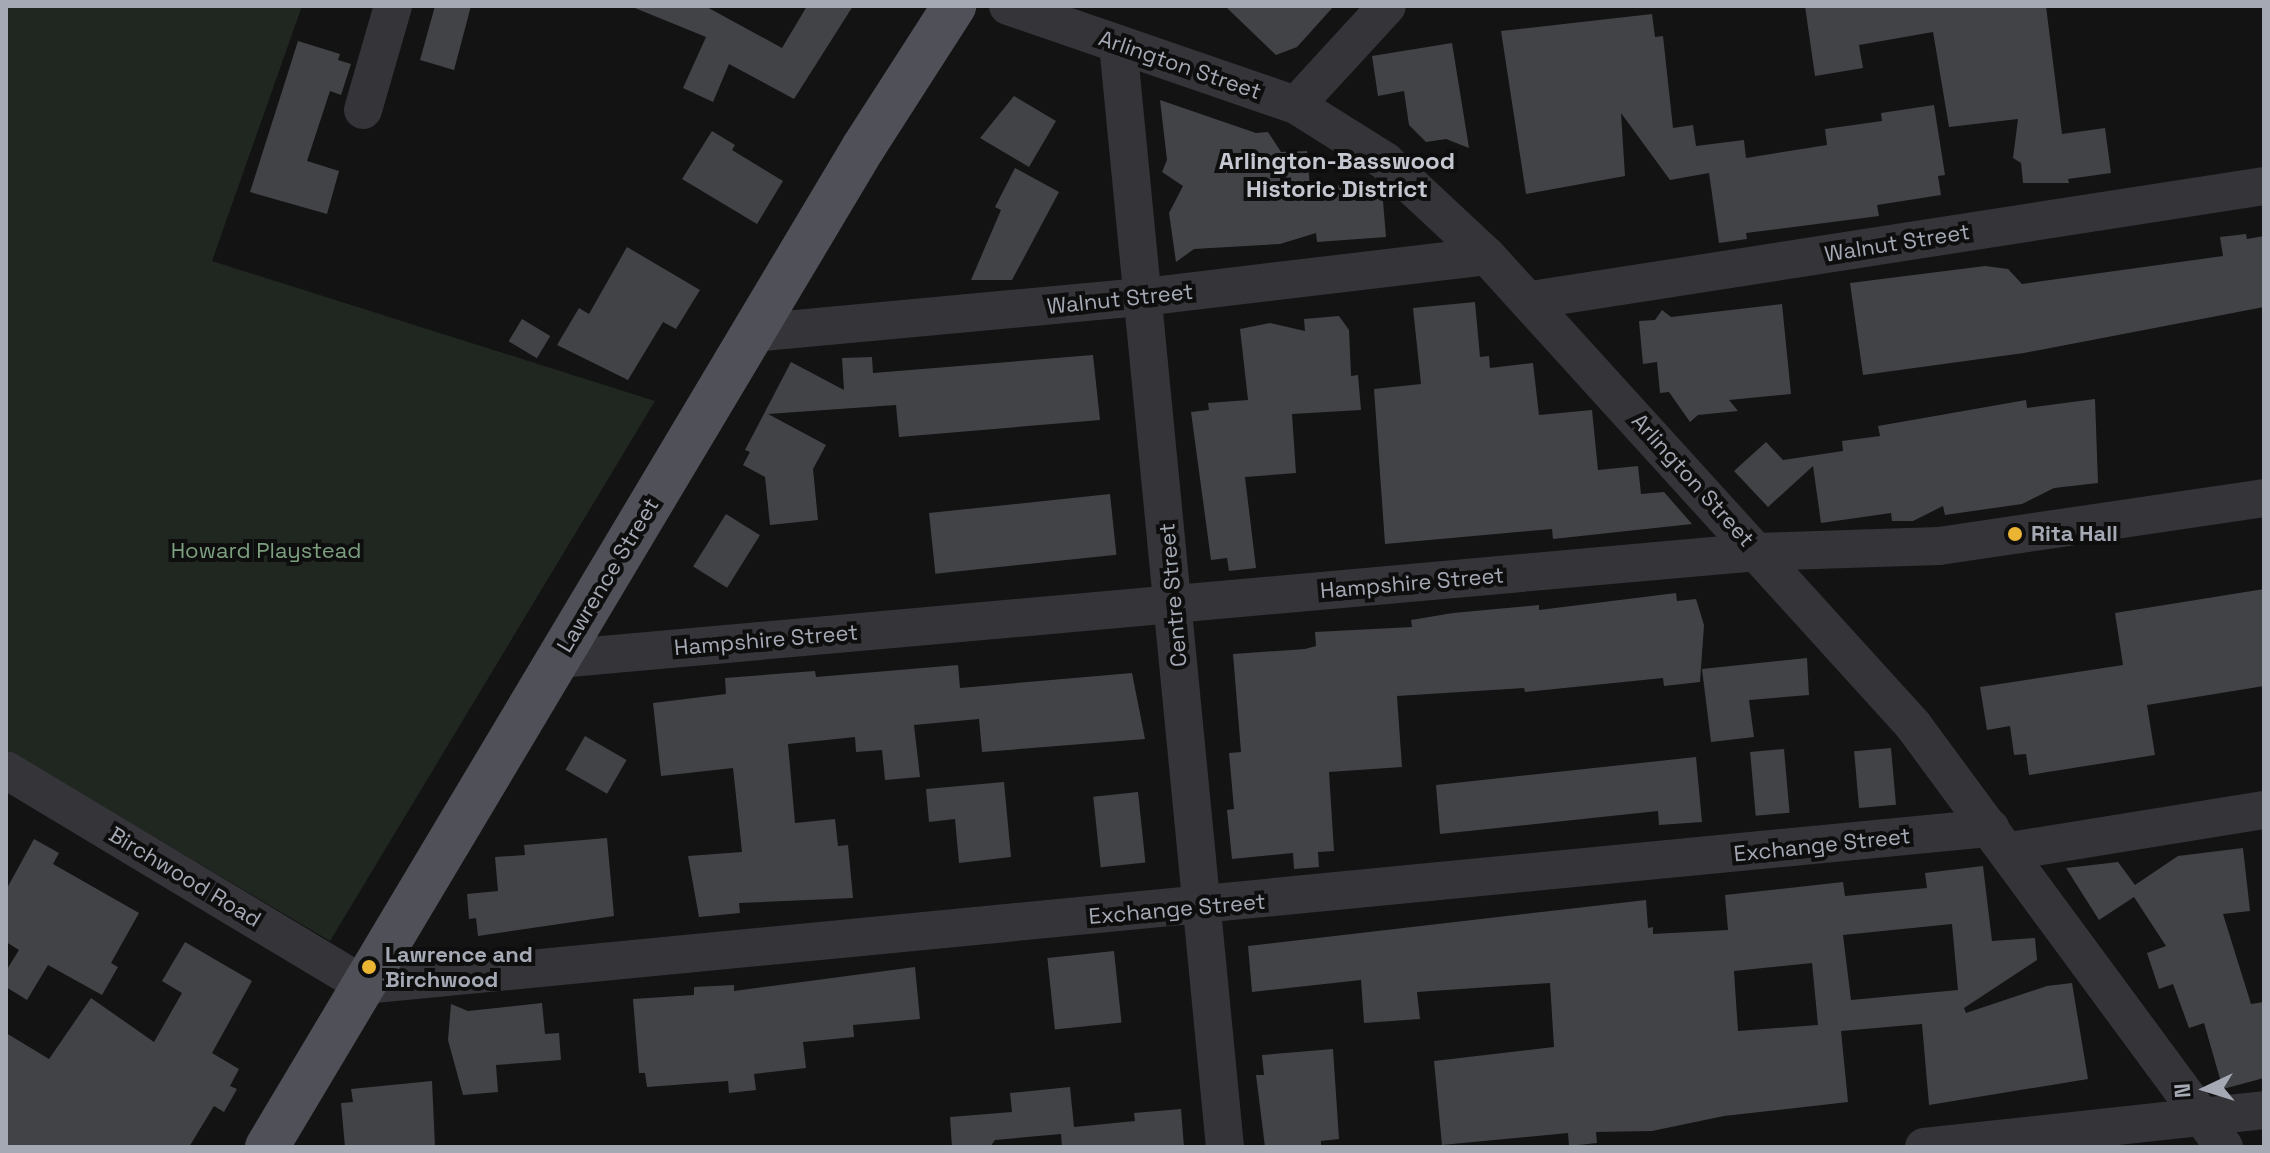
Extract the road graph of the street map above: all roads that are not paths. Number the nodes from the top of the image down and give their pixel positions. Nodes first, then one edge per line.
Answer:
1 (393, 6) edge
2 (954, 6) edge
3 (1008, 6) edge
4 (1394, 7) edge
5 (1118, 44) junction
6 (1296, 105) junction
7 (363, 110) dead end
8 (2264, 186) edge
9 (1487, 256) junction
10 (1144, 297) junction
11 (1531, 300) junction
12 (753, 333) junction
13 (2264, 498) edge
14 (1757, 552) junction
15 (1175, 604) junction
16 (558, 659) junction
17 (6, 770) edge
18 (2264, 810) edge
19 (2000, 840) junction
20 (1199, 907) junction
21 (364, 985) junction
22 (2264, 1110) edge
23 (2213, 1133) edge
24 (267, 1147) edge
25 (1225, 1147) edge
26 (1924, 1147) edge

1 - 7 street
2 - 12 main road, Lawrence Street
3 - 5 street, Arlington Street
4 - 6 street
5 - 6 street, Arlington Street
5 - 10 street, Centre Street
6 - 9 street, Arlington Street
8 - 11 street, Walnut Street
9 - 10 street, Walnut Street
9 - 11 street, Arlington Street
10 - 12 street, Walnut Street
10 - 15 street, Centre Street
11 - 14 street, Arlington Street
12 - 16 main road, Lawrence Street
13 - 14 street, Hampshire Street
14 - 15 street, Hampshire Street
14 - 19 street, Arlington Street
15 - 16 street, Hampshire Street
15 - 20 street, Centre Street
16 - 21 main road, Lawrence Street
17 - 21 street, Birchwood Road
18 - 19 street, Exchange Street
19 - 20 street, Exchange Street
19 - 23 street, Arlington Street
20 - 21 street, Exchange Street
20 - 25 street, Centre Street
21 - 24 main road, Lawrence Street
22 - 23 street
23 - 26 street

